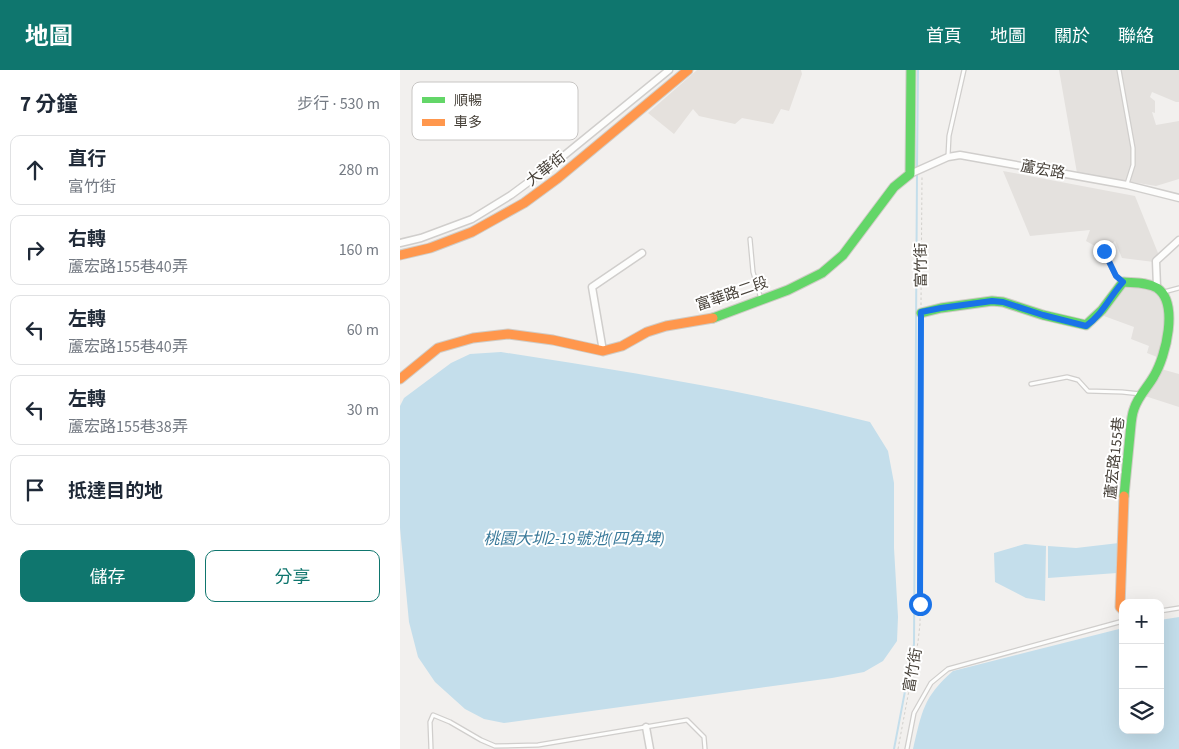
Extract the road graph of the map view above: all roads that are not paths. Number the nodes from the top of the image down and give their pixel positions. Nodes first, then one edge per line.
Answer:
1 (669, 70) edge
2 (688, 70) edge
3 (911, 70) edge
4 (964, 70) edge
5 (1119, 70) edge
6 (600, 126) junction
7 (608, 136) junction
8 (948, 157) junction
9 (916, 171) junction
10 (1127, 184) junction
11 (510, 195) junction
12 (1179, 198) edge
13 (520, 205) junction
14 (750, 239) dead end
15 (1179, 240) edge
16 (400, 243) edge
17 (1104, 251) dead end
18 (642, 253) dead end
19 (400, 254) edge
20 (1123, 282) junction
21 (1179, 288) edge
22 (1160, 290) junction
23 (761, 300) junction
24 (921, 312) road end
25 (603, 351) junction
26 (400, 379) edge
27 (1031, 384) dead end
28 (1141, 394) junction
29 (1121, 599) edge
30 (1179, 608) edge
31 (1164, 610) edge
32 (1119, 621) edge
33 (646, 727) junction
34 (431, 749) edge
35 (650, 749) edge
36 (706, 749) edge
37 (906, 749) edge

1 - 6 street, 大華街
2 - 7 street, 大華街
3 - 9 street
4 - 8 lane
5 - 10 lane
6 - 7 street
6 - 11 street, 大華街
7 - 13 street, 大華街
8 - 9 street, 蘆宏路
8 - 10 street, 蘆宏路
9 - 23 street, 富華路二段
10 - 12 street, 蘆宏路
11 - 13 street
11 - 16 street, 大華街
13 - 19 street, 大華街
14 - 23 lane
15 - 22 street, 蘆宏路155巷
17 - 20 lane
18 - 25 street
20 - 22 street
20 - 24 street
21 - 22 lane
22 - 28 street, 蘆宏路155巷
23 - 25 street, 富華路二段
25 - 26 street
27 - 28 lane
28 - 29 street, 蘆宏路155巷
30 - 31 lane
32 - 37 lane
33 - 34 lane
33 - 35 street
33 - 36 lane

